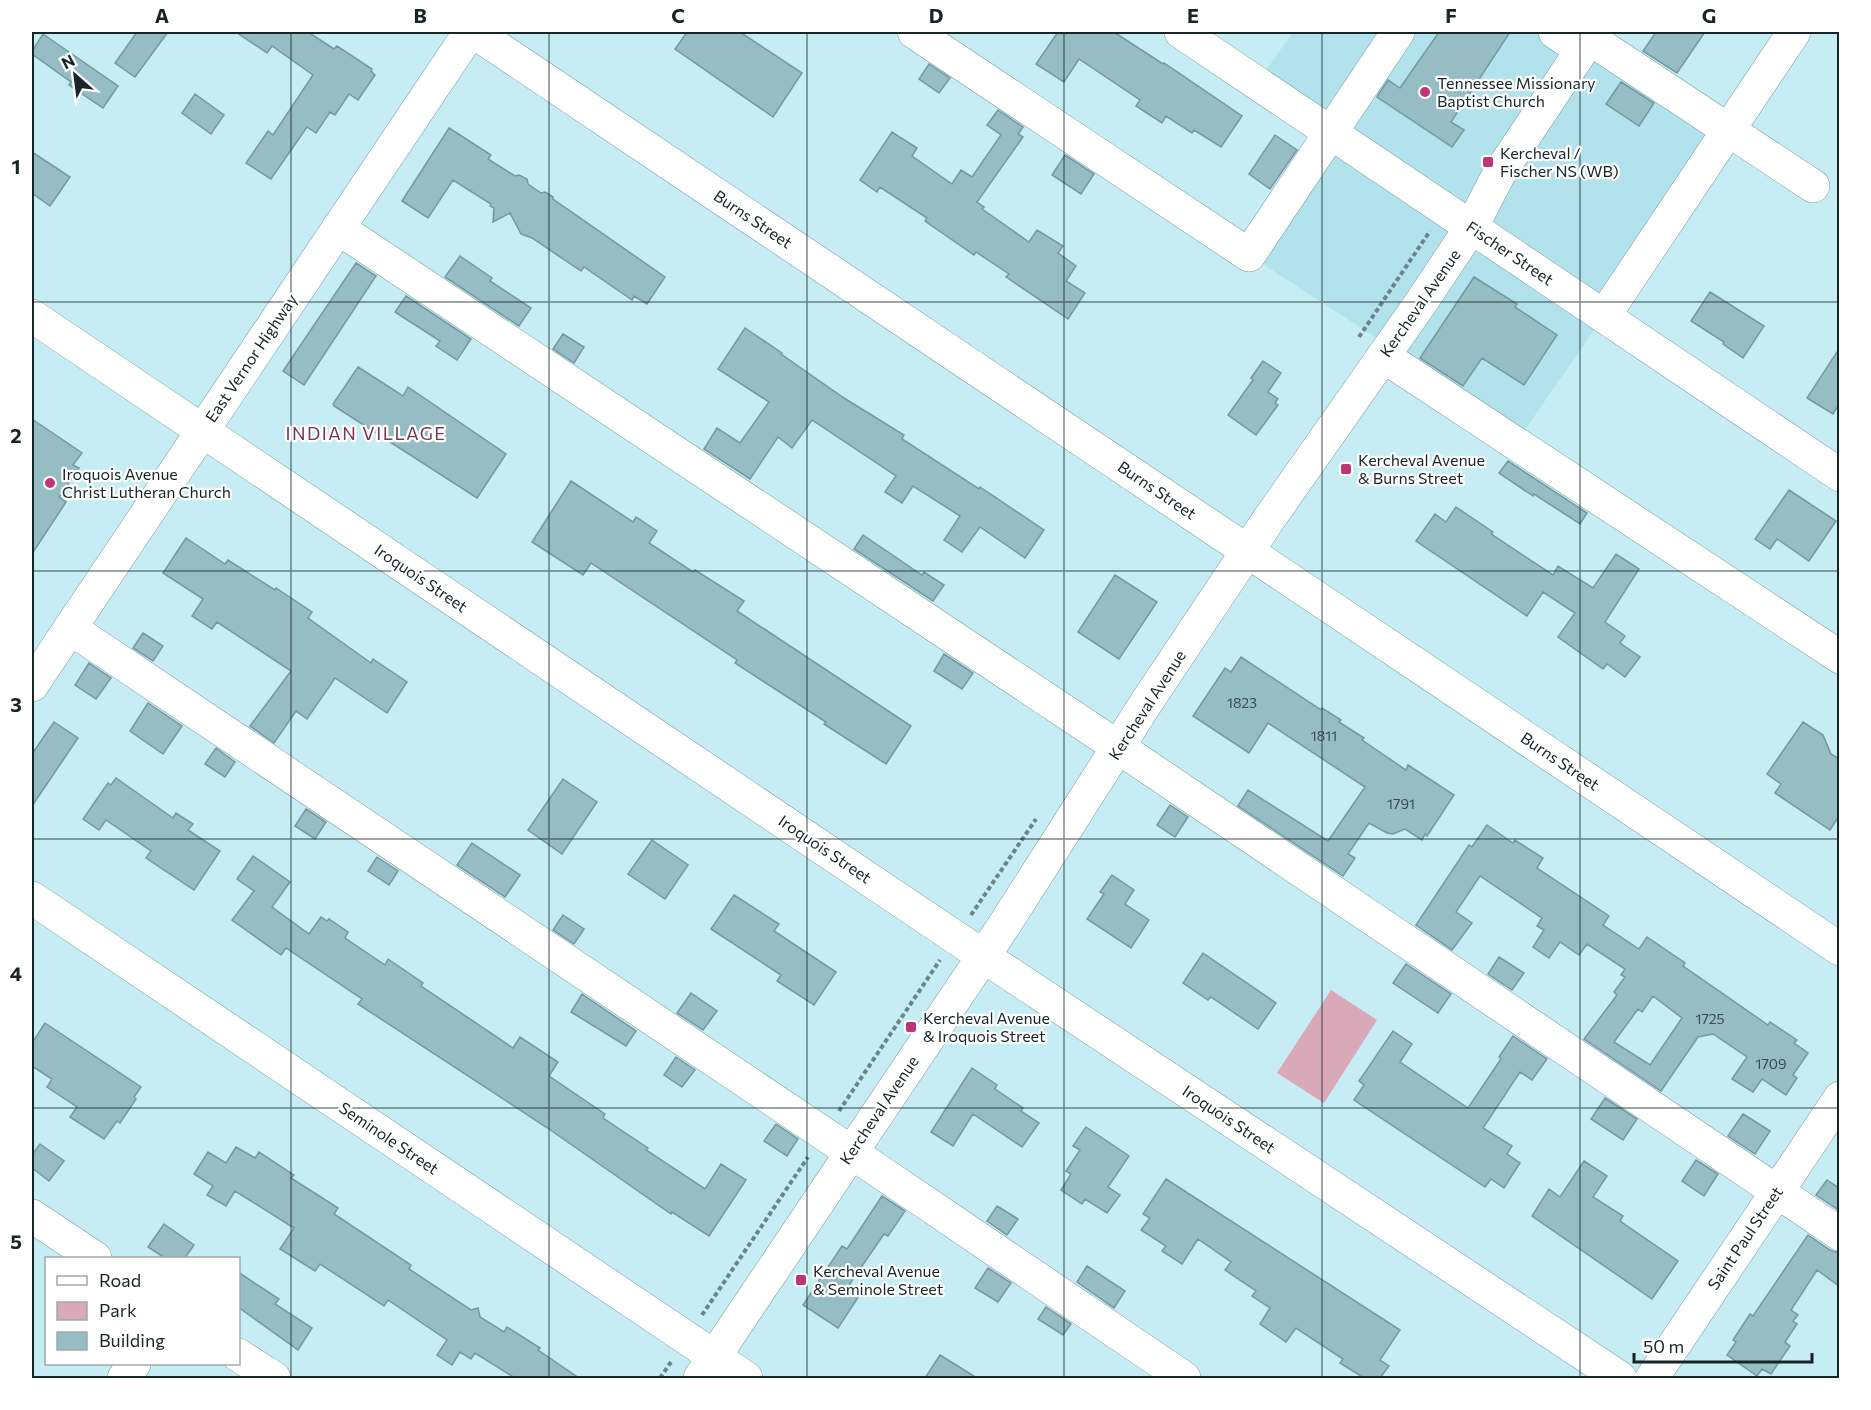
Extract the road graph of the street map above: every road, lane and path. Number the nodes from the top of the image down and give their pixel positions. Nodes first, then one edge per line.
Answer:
1 (472, 32) edge
2 (914, 32) edge
3 (1181, 32) edge
4 (1398, 32) edge
5 (1555, 32) edge
6 (1794, 32) edge
7 (1588, 40) edge
8 (1728, 130) junction
9 (1332, 133) junction
10 (1813, 186) dead end
11 (1472, 226) junction
12 (338, 228) junction
13 (32, 316) edge
14 (1604, 316) junction
15 (1383, 356) junction
16 (202, 431) junction
17 (1839, 475) edge
18 (1249, 552) junction
19 (70, 628) junction
20 (1839, 657) edge
21 (32, 685) edge
22 (1118, 747) junction
23 (32, 898) edge
24 (1839, 949) edge
25 (983, 956) junction
26 (1839, 1098) edge
27 (851, 1152) junction
28 (1776, 1192) junction
29 (32, 1216) edge
30 (1839, 1234) edge
31 (94, 1257) edge
32 (240, 1356) edge
33 (133, 1365) edge
34 (707, 1368) edge
35 (124, 1378) edge
36 (274, 1378) edge
37 (746, 1378) edge
38 (1184, 1378) edge
39 (1620, 1378) edge
40 (1652, 1378) edge

1 - 12 street, East Vernor Highway
1 - 18 street, Burns Street
2 - 9 street
3 - 9 street, Fischer Street
4 - 9 street
5 - 7 street
6 - 8 street
7 - 8 street
7 - 11 street, Kercheval Avenue
8 - 10 street
8 - 14 street
9 - 11 street, Fischer Street
11 - 14 street, Fischer Street
11 - 15 street, Kercheval Avenue
12 - 16 street, East Vernor Highway
12 - 22 street
13 - 16 street, Iroquois Street
14 - 17 street, Fischer Street
15 - 18 street, Kercheval Avenue
15 - 20 street
16 - 19 street, East Vernor Highway
16 - 25 street, Iroquois Street
18 - 22 street, Kercheval Avenue
18 - 24 street, Burns Street
19 - 21 street, East Vernor Highway
19 - 27 street
22 - 25 street, Kercheval Avenue
22 - 28 street
23 - 34 street, Seminole Street
25 - 27 street, Kercheval Avenue
25 - 39 street, Iroquois Street
26 - 28 street, Saint Paul Street
27 - 34 street, Kercheval Avenue
27 - 38 street
28 - 30 street
28 - 40 street, Saint Paul Street
29 - 31 street
32 - 36 street
33 - 35 street
34 - 37 street, Seminole Street

